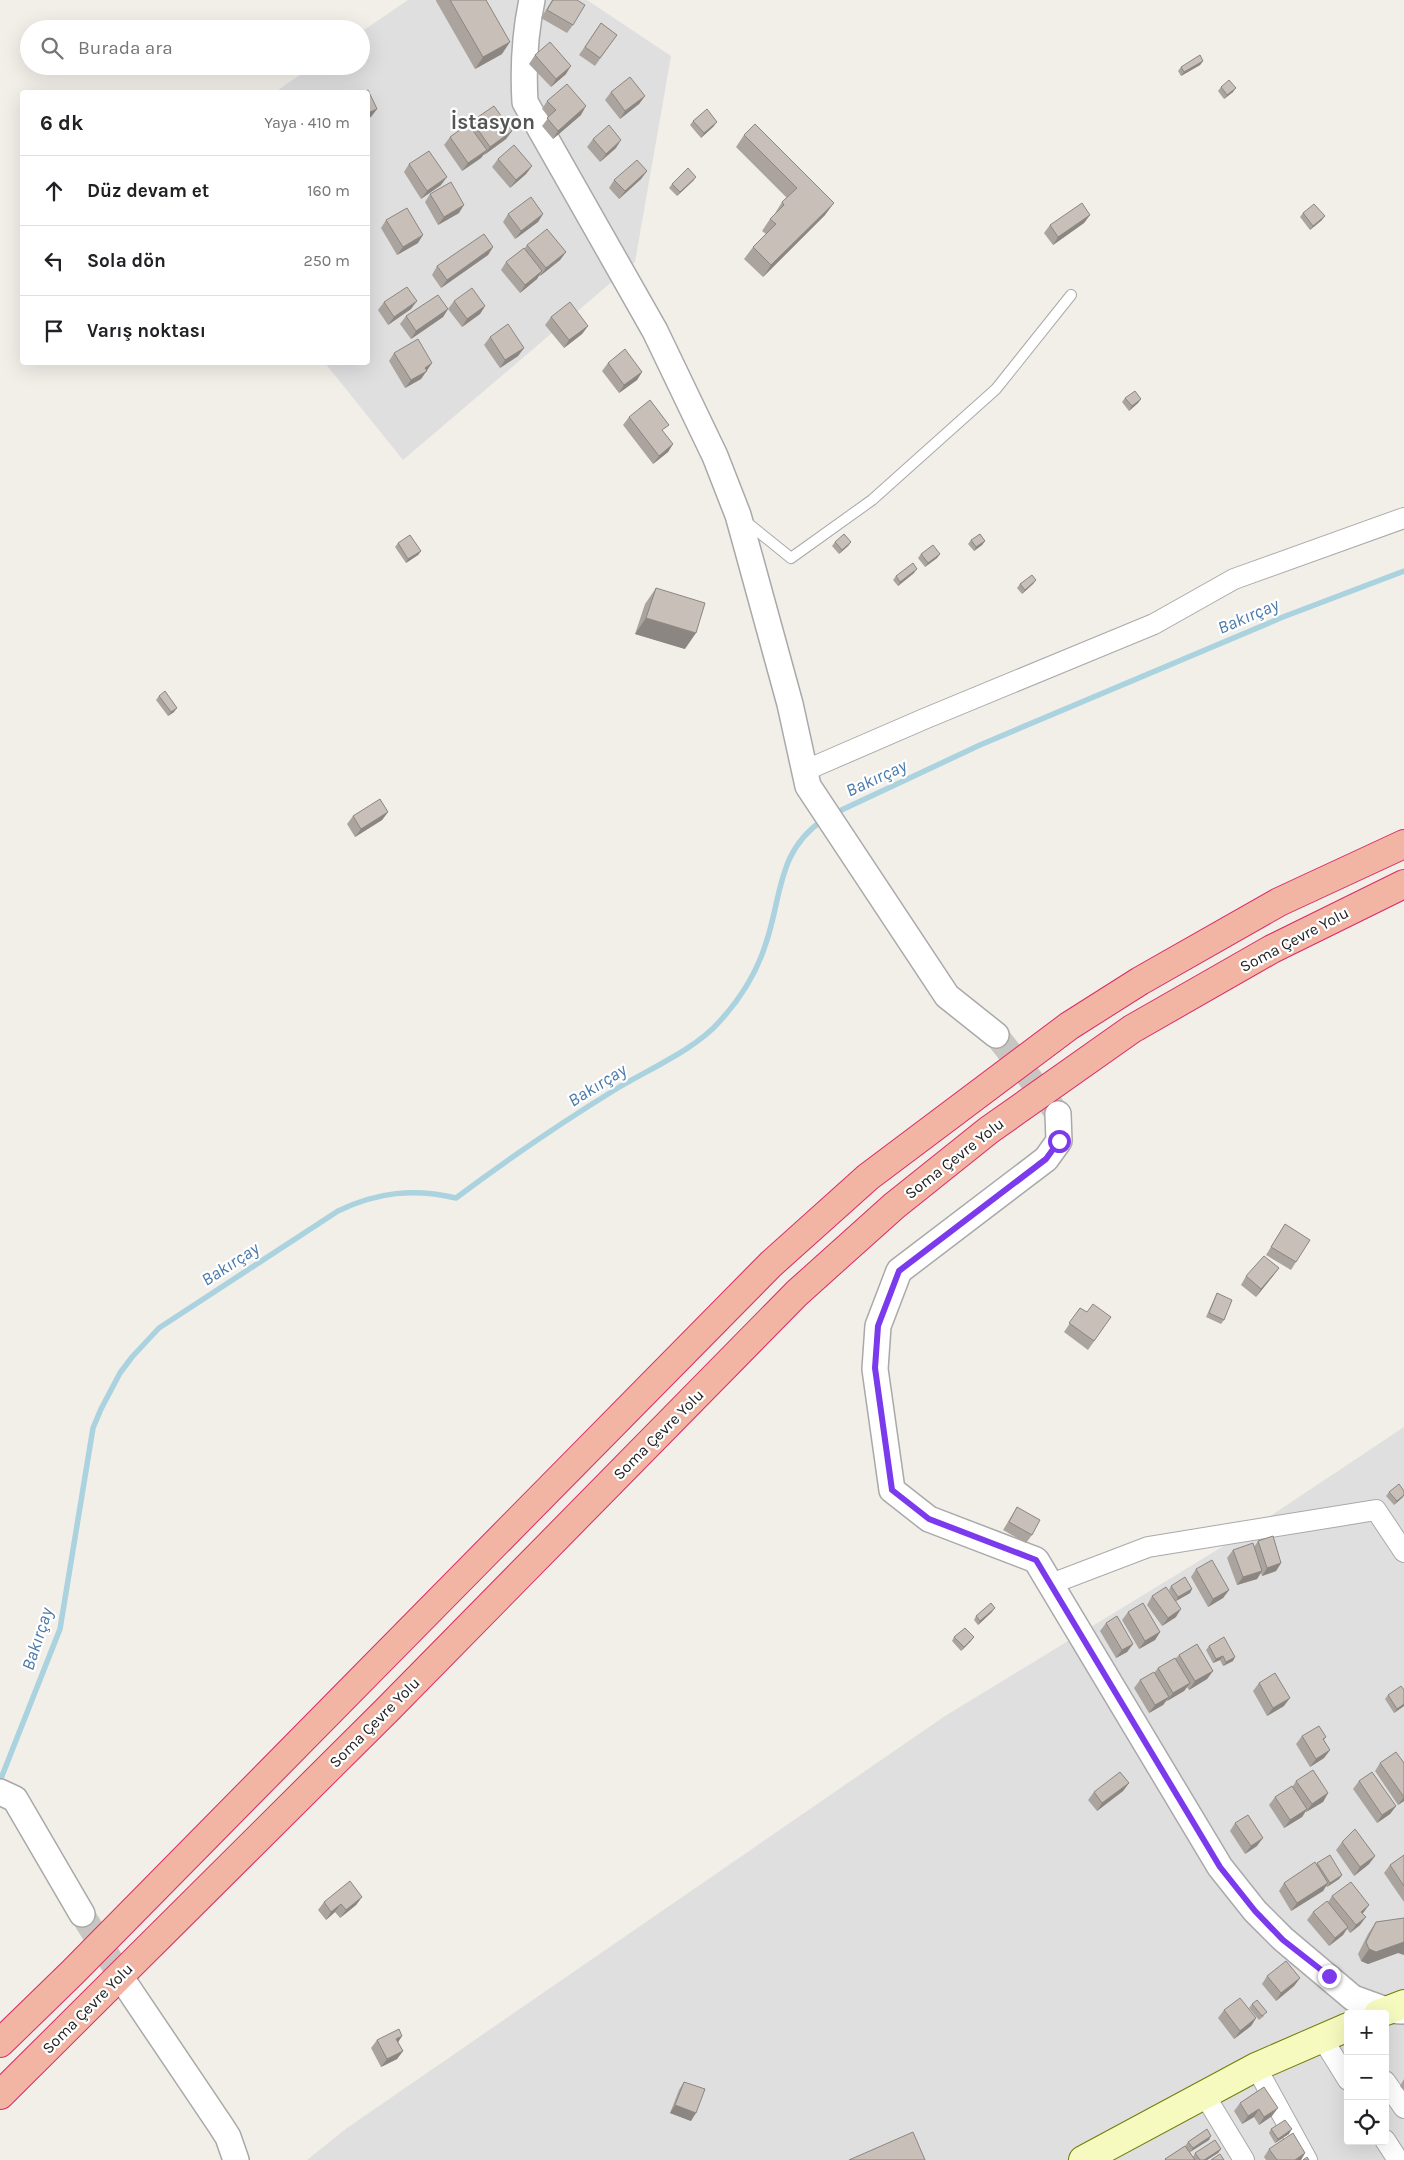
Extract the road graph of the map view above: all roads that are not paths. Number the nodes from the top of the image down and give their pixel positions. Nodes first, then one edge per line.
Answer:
1 (532, 0) edge
2 (1071, 295) dead end
3 (738, 515) junction
4 (1404, 518) edge
5 (806, 779) junction
6 (1404, 844) edge
7 (1404, 884) edge
8 (996, 1035) tunnel mouth
9 (1058, 1114) tunnel mouth
10 (1404, 1552) edge
11 (1051, 1584) junction
12 (7, 1795) edge
13 (82, 1914) tunnel mouth
14 (126, 1985) tunnel mouth
15 (1393, 2010) edge
16 (1344, 2029) edge
17 (1322, 2038) junction
18 (0, 2043) edge
19 (1256, 2067) junction
20 (1344, 2074) edge
21 (1389, 2087) edge
22 (0, 2094) edge
23 (1204, 2094) junction
24 (1404, 2108) edge
25 (1388, 2145) edge
26 (1101, 2156) edge
27 (236, 2160) edge
28 (1244, 2160) edge
29 (1307, 2160) edge
30 (1398, 2160) edge

1 - 3 street
2 - 3 lane
3 - 5 street
4 - 5 street
5 - 8 street
6 - 18 highway
7 - 22 highway, Soma Çevre Yolu
9 - 11 street
10 - 11 street
11 - 15 street
12 - 13 street
14 - 27 street
16 - 17 main road
17 - 19 main road
17 - 20 street
19 - 23 main road
19 - 29 street
21 - 24 street
23 - 26 main road
23 - 28 street
25 - 30 street

